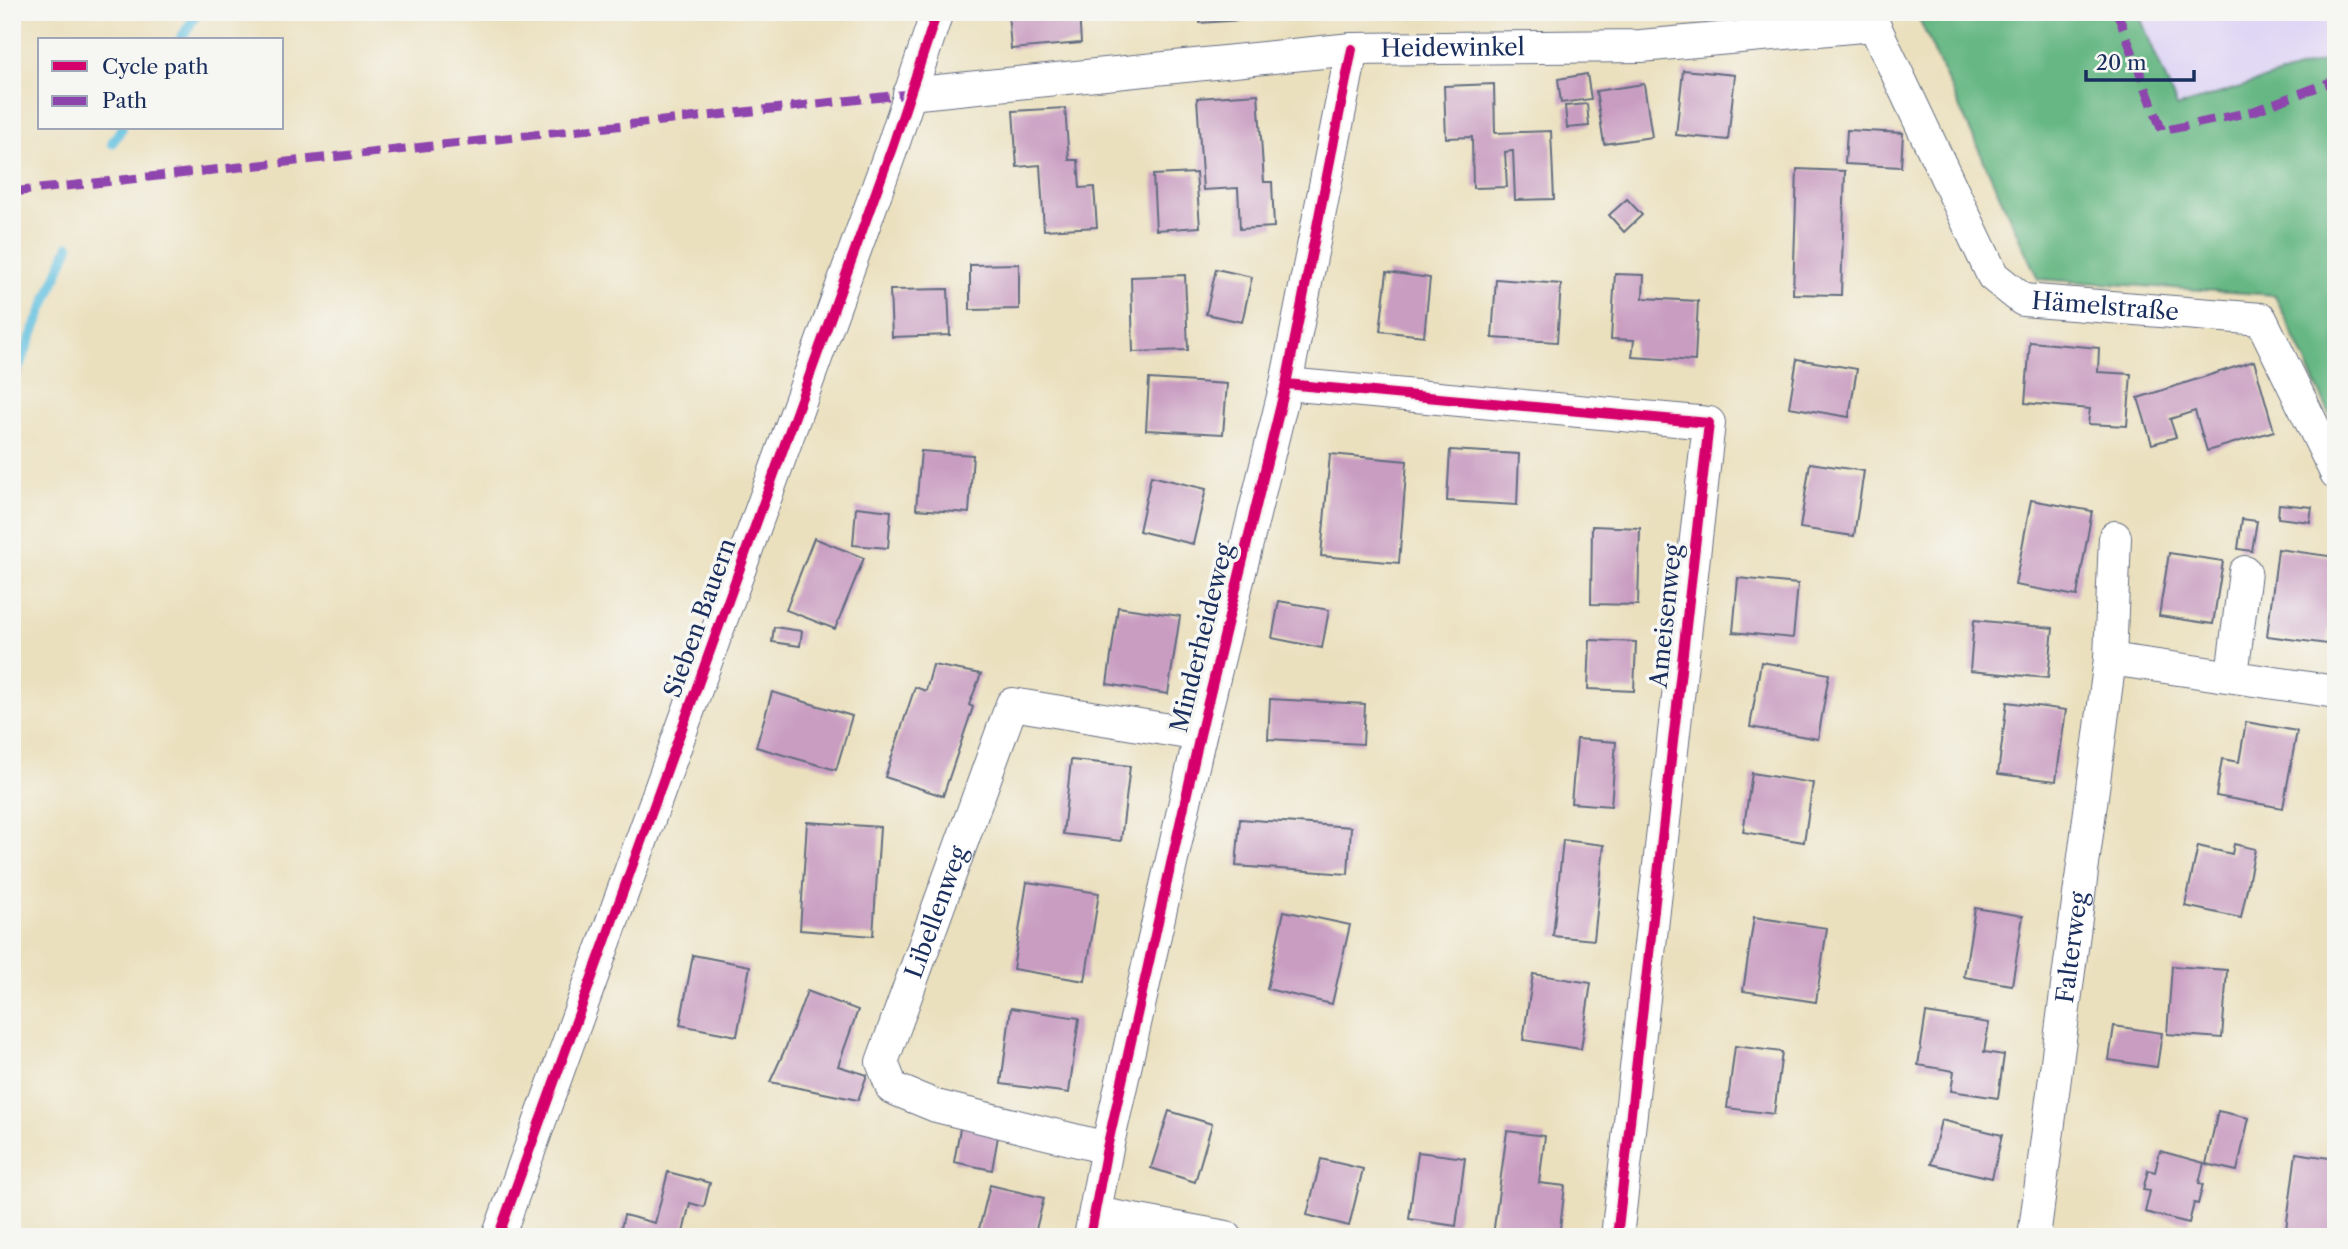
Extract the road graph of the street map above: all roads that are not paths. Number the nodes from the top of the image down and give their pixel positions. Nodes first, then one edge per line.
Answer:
1 (937, 12) edge
2 (1871, 18) edge
3 (1352, 49) junction
4 (909, 94) junction
5 (1286, 384) junction
6 (2336, 473) edge
7 (2115, 537) dead end
8 (2245, 572) dead end
9 (2110, 659) junction
10 (2232, 675) junction
11 (2336, 692) edge
12 (1200, 735) junction
13 (1107, 1148) junction
14 (1092, 1225) edge
15 (498, 1237) edge
16 (1226, 1237) edge
17 (1617, 1237) edge
18 (2034, 1237) edge

1 - 4 street, Sieben Bauern
2 - 3 street, Heidewinkel
2 - 6 street, Hämelstraße
3 - 4 street, Heidewinkel
3 - 5 street, Minderheideweg
4 - 15 street, Sieben Bauern
5 - 12 street, Minderheideweg
5 - 17 street, Ameisenweg
7 - 9 street, Falterweg
8 - 10 street
9 - 10 street
9 - 18 street, Falterweg
10 - 11 street
12 - 13 street, Minderheideweg
12 - 13 street, Libellenweg
13 - 14 street, Minderheideweg
14 - 16 street

